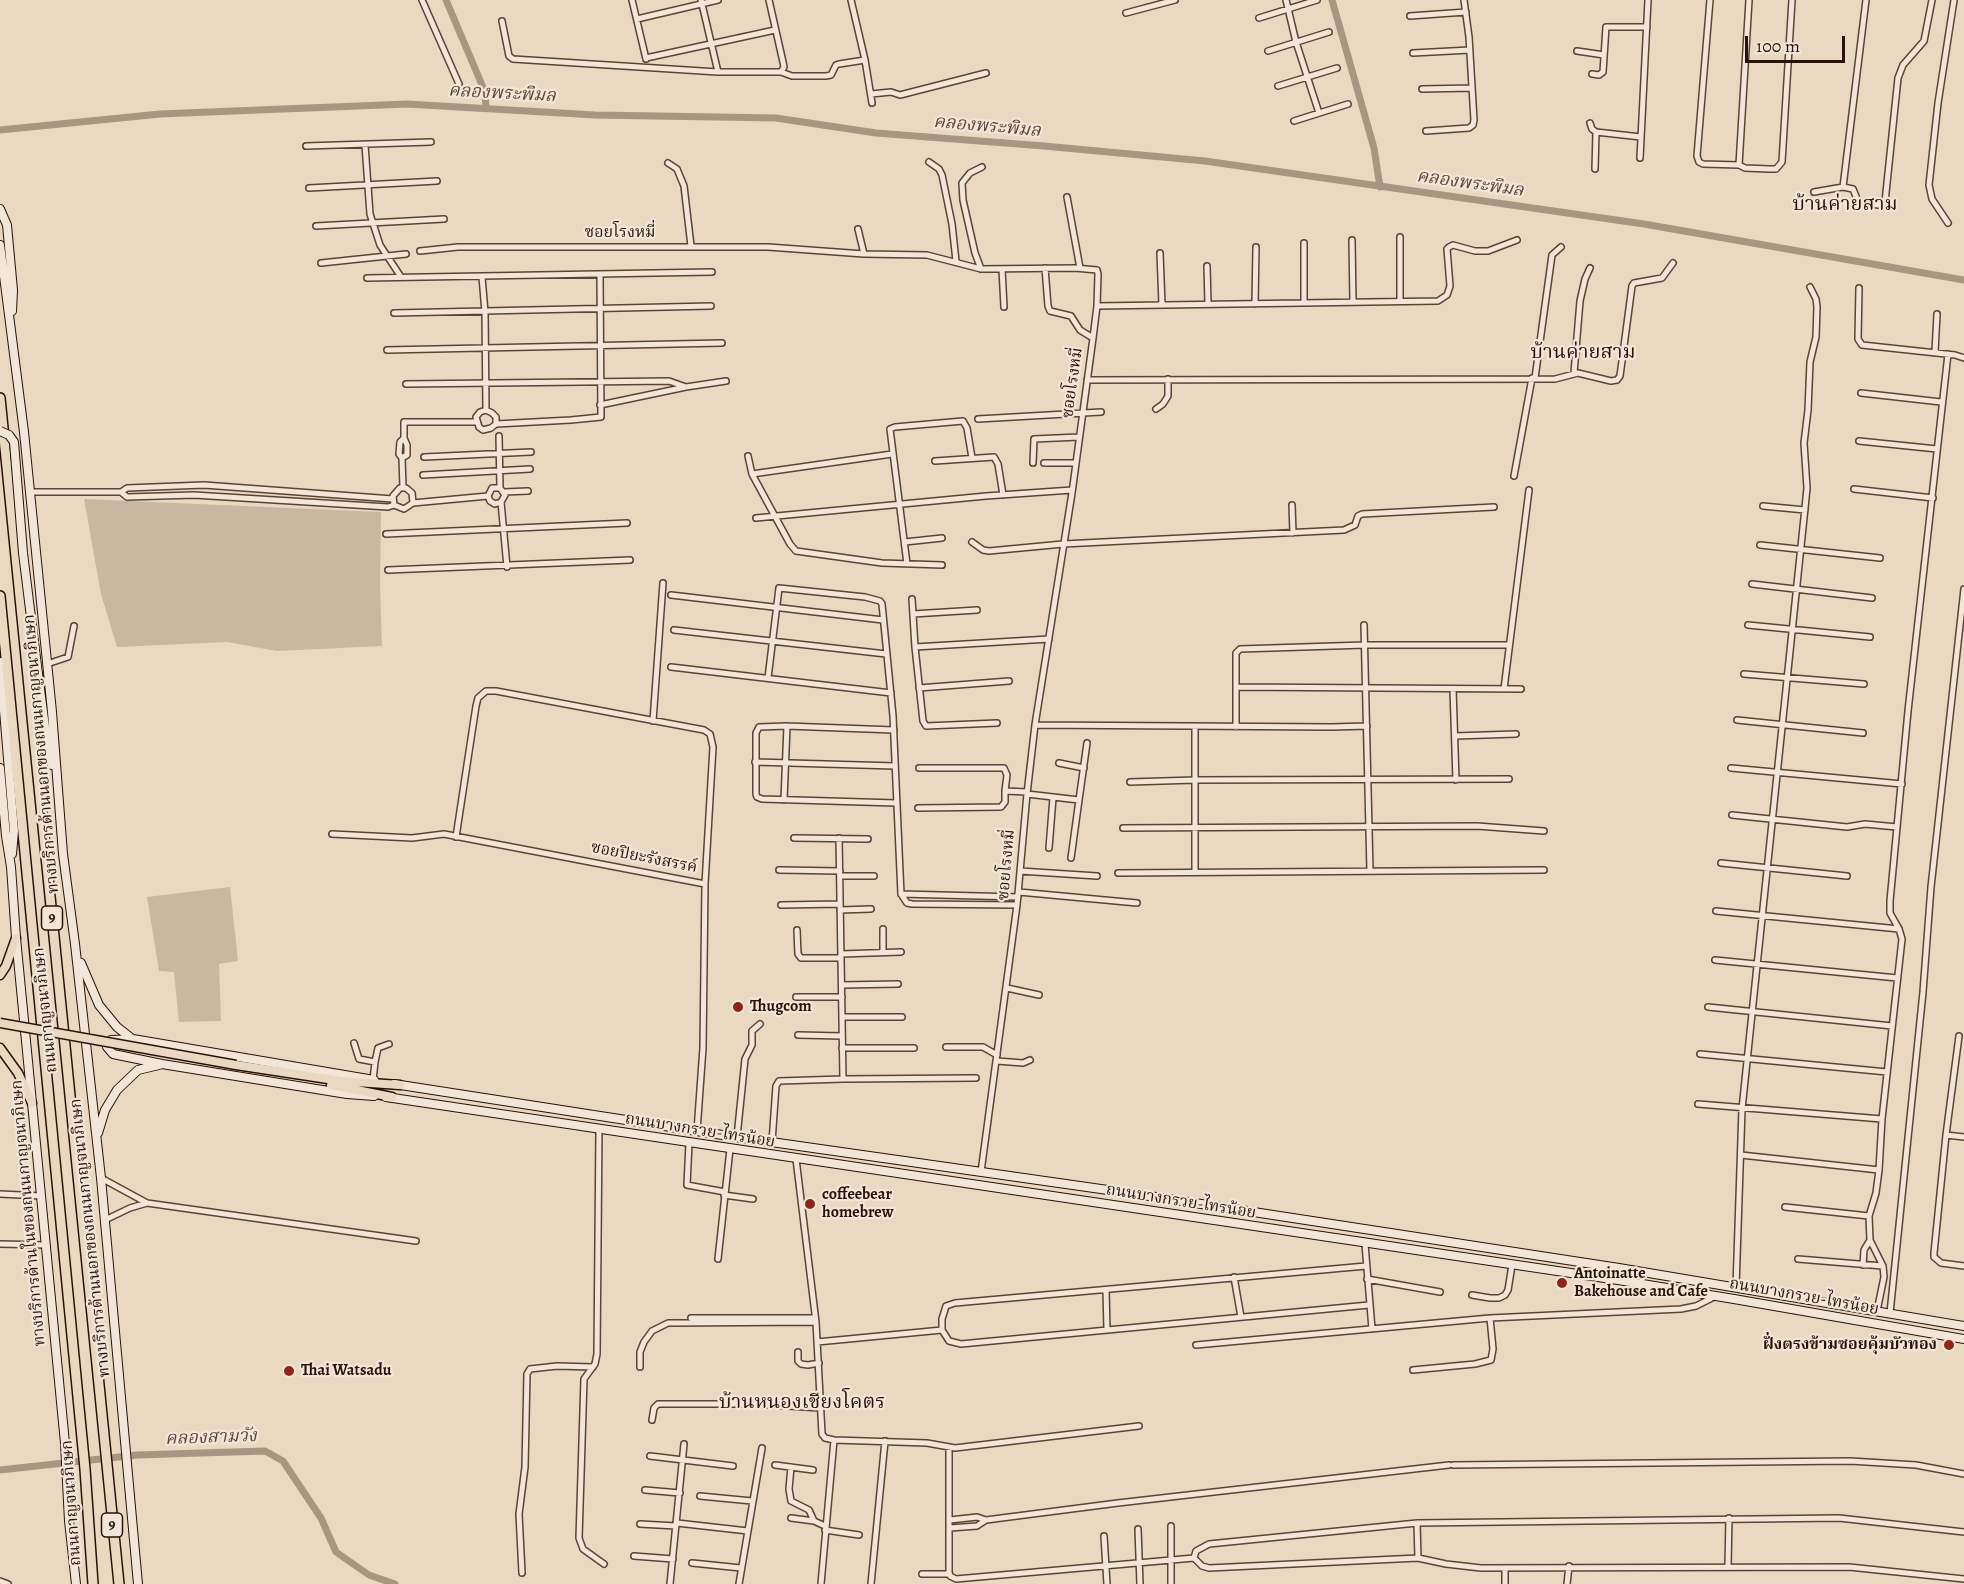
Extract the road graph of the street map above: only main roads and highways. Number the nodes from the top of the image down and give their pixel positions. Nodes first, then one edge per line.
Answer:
1 (0, 209) edge
2 (0, 245) edge
3 (12, 328) junction
4 (0, 398) edge
5 (0, 431) edge
6 (0, 596) edge
7 (0, 662) edge
8 (0, 768) edge
9 (58, 794) junction
10 (11, 867) junction
11 (16, 938) junction
12 (75, 944) junction
13 (0, 975) edge
14 (0, 1023) edge
15 (0, 1028) edge
16 (133, 1039) junction
17 (0, 1048) edge
18 (162, 1064) junction
19 (236, 1067) junction
20 (400, 1085) junction
21 (392, 1097) junction
22 (32, 1103) junction
23 (97, 1141) junction
24 (1403, 1235) junction
25 (1401, 1249) junction
26 (1964, 1326) edge
27 (1964, 1340) edge
28 (76, 1584) edge
29 (93, 1584) edge
30 (119, 1584) edge
31 (138, 1584) edge

1 - 3 main road
2 - 3 main road, ทางบริการด้านนอกของถนนกาญจนาภิเษก
3 - 9 main road, ทางบริการด้านนอกของถนนกาญจนาภิเษก
4 - 30 highway, ถนนกาญจนาภิเษก / 9
5 - 9 main road, bridge
6 - 29 highway, ถนนกาญจนาภิเษก / 9
7 - 10 main road
8 - 10 main road, ทางบริการด้านในของถนนกาญจนาภิเษก
9 - 12 main road, ทางบริการด้านนอกของถนนกาญจนาภิเษก
10 - 11 main road, ทางบริการด้านในของถนนกาญจนาภิเษก
11 - 13 main road
11 - 22 main road, ทางบริการด้านในของถนนกาญจนาภิเษก
12 - 16 main road
12 - 23 main road, ทางบริการด้านนอกของถนนกาญจนาภิเษก
14 - 19 main road, bridge
15 - 19 main road, bridge
16 - 18 main road, ถนนบางกรวย-ไทรน้อย
16 - 20 main road, ถนนบางกรวย-ไทรน้อย
17 - 22 main road
18 - 21 main road, ถนนบางกรวย-ไทรน้อย
18 - 23 main road
19 - 20 main road
19 - 21 main road
20 - 24 main road, ถนนบางกรวย-ไทรน้อย
21 - 25 main road, ถนนบางกรวย-ไทรน้อย
22 - 28 main road, ทางบริการด้านในของถนนกาญจนาภิเษก
23 - 31 main road, ทางบริการด้านนอกของถนนกาญจนาภิเษก
24 - 25 main road
24 - 26 main road, ถนนบางกรวย-ไทรน้อย
25 - 27 main road, ถนนบางกรวย-ไทรน้อย

